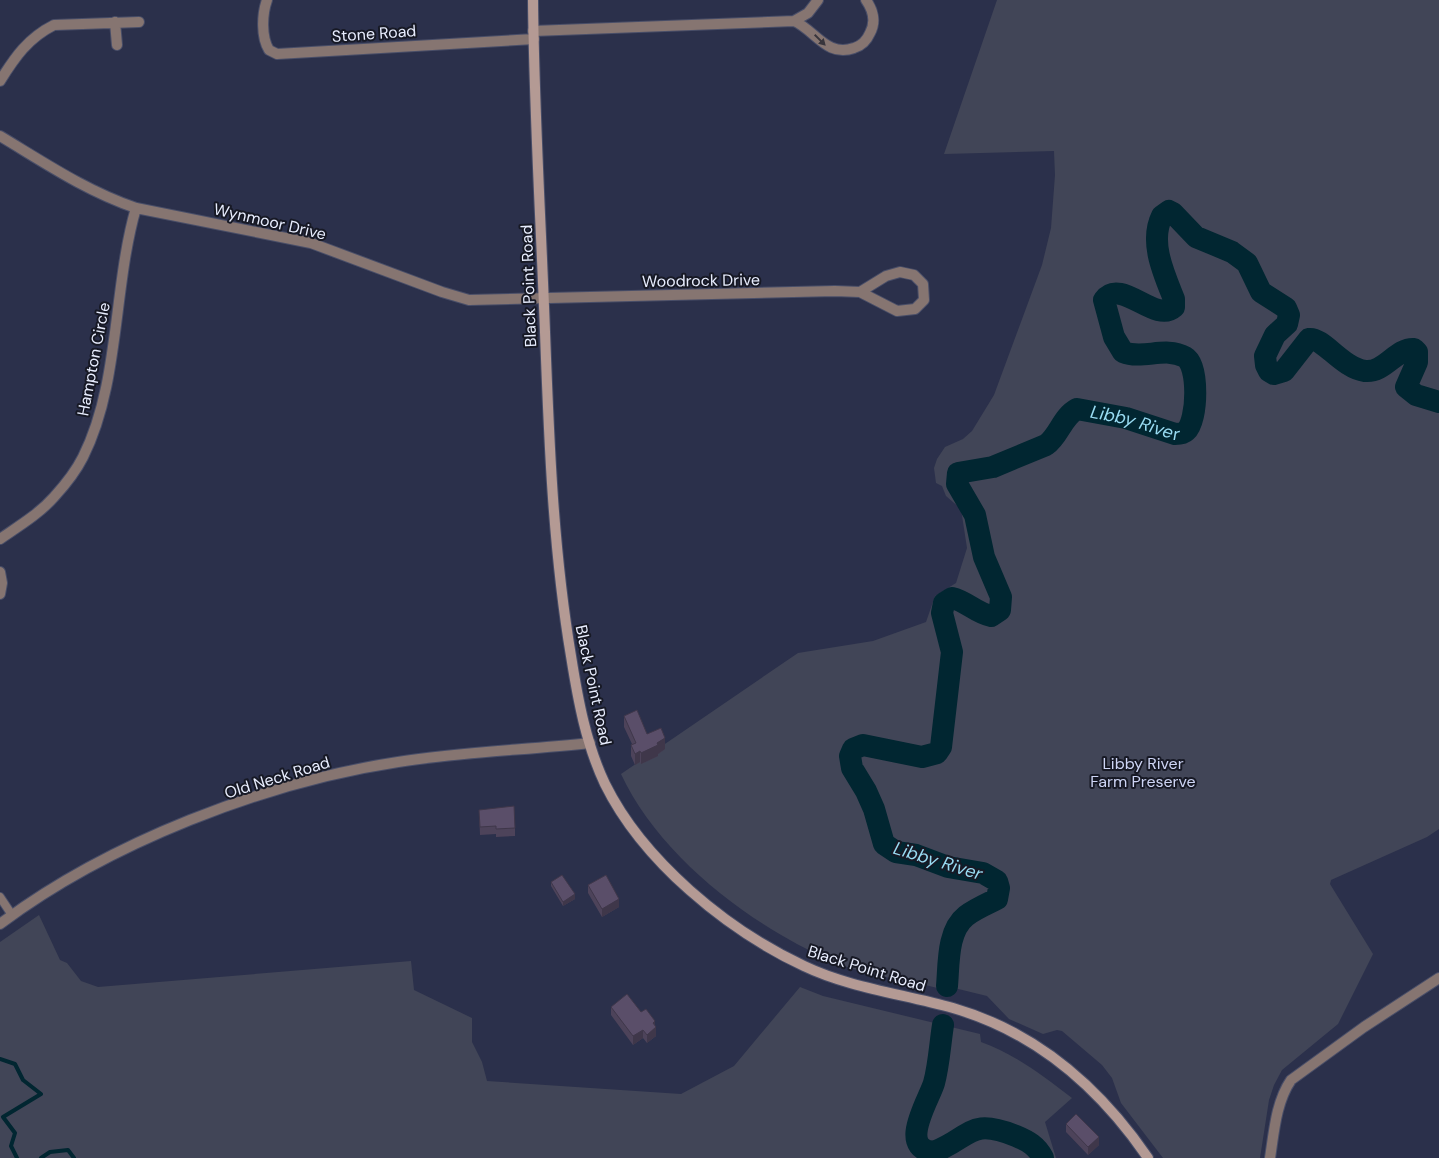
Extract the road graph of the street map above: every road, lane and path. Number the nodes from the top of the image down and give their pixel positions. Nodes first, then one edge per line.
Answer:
1 (267, 0) edge
2 (533, 0) edge
3 (818, 0) edge
4 (866, 0) edge
5 (794, 20) junction
6 (116, 22) junction
7 (139, 22) dead end
8 (534, 35) junction
9 (116, 45) dead end
10 (0, 81) edge
11 (0, 136) edge
12 (136, 208) junction
13 (860, 292) junction
14 (544, 298) junction
15 (0, 539) edge
16 (0, 572) edge
17 (0, 594) edge
18 (590, 743) junction
19 (0, 897) edge
20 (12, 915) junction
21 (0, 924) edge
22 (1439, 978) edge
23 (1148, 1158) edge
24 (1270, 1158) edge

1 - 8 street, Stone Road
2 - 8 main road, Black Point Road
3 - 5 street
5 -> 4 street
5 - 8 street
6 - 7 street
6 - 9 street
6 - 10 street
8 - 14 main road, Black Point Road
11 - 12 street, Wynmoor Drive
12 - 14 street, Wynmoor Drive
12 - 15 street, Hampton Circle
13 - 13 street, Woodrock Drive
13 - 14 street, Woodrock Drive
14 - 18 main road, Black Point Road
16 - 17 street
18 - 20 street, Old Neck Road
18 - 23 main road, Black Point Road
19 - 20 lane
20 - 21 street, Old Neck Road
22 - 24 street

